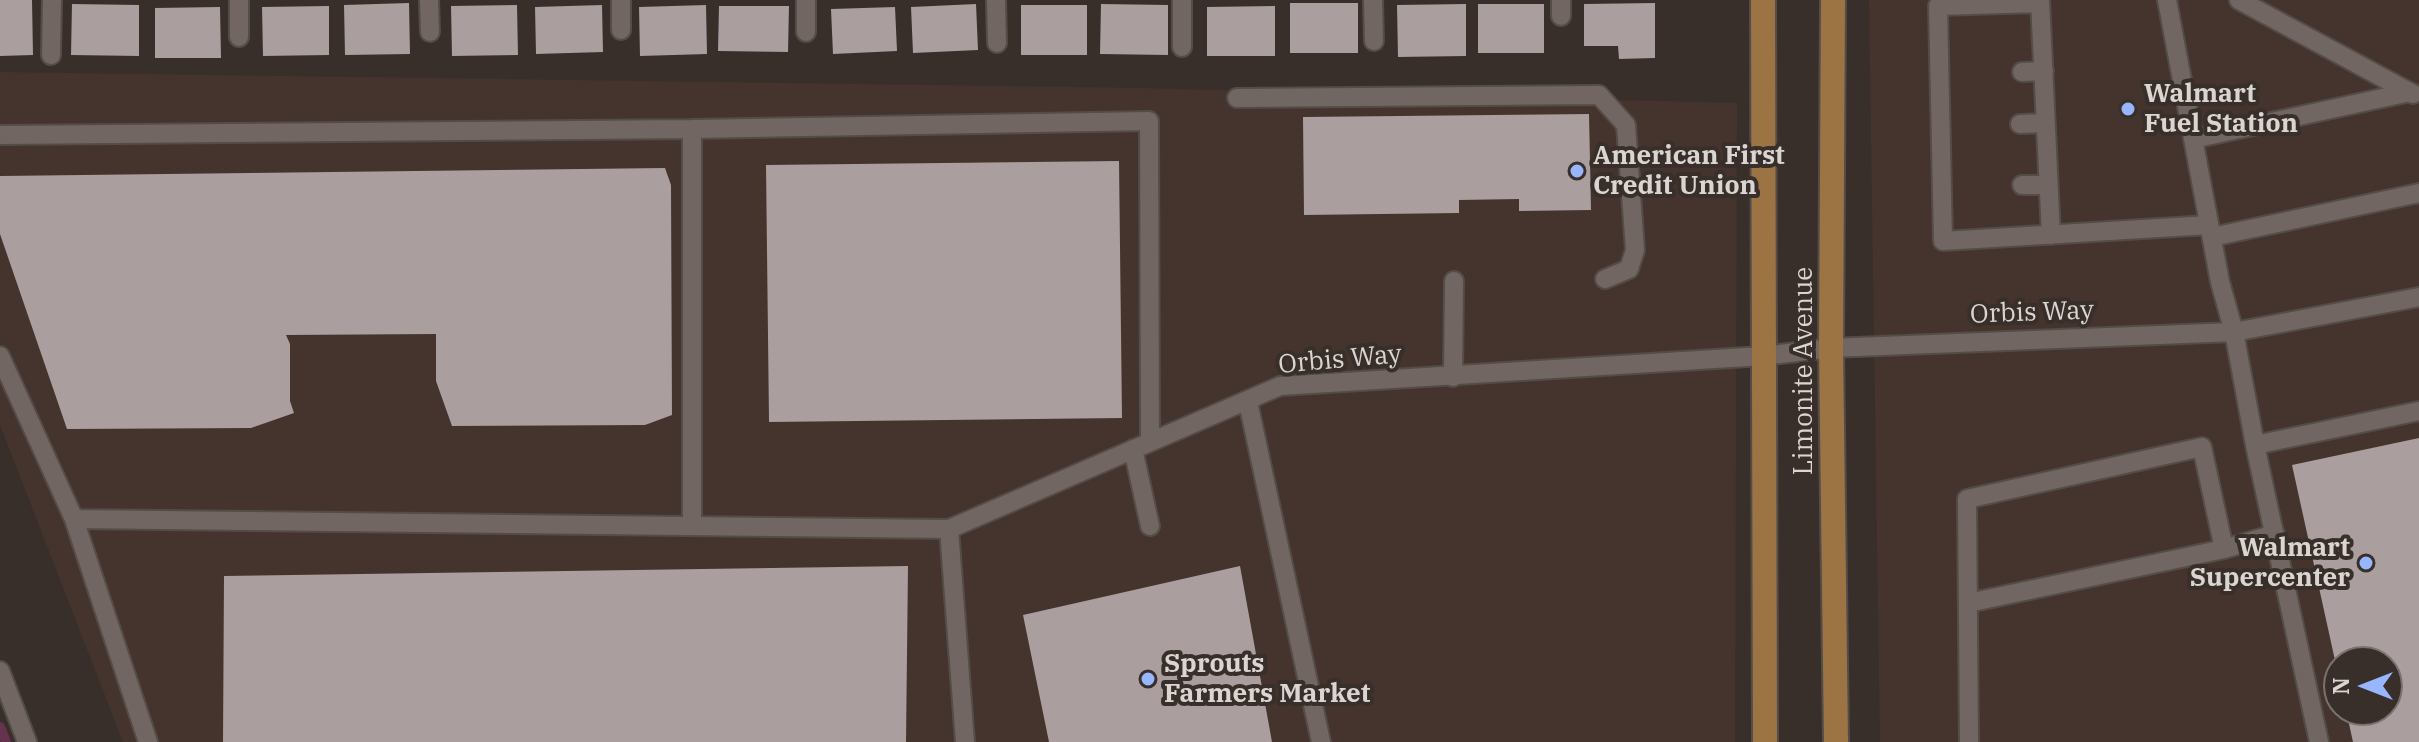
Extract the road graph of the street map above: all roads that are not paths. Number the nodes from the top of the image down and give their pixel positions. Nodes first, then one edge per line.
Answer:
1 (52, 0) edge
2 (239, 0) edge
3 (429, 0) edge
4 (621, 0) edge
5 (806, 0) edge
6 (996, 0) edge
7 (1182, 0) edge
8 (1373, 0) edge
9 (1763, 0) edge
10 (1833, 0) edge
11 (2167, 0) edge
12 (2239, 0) edge
13 (2040, 2) edge
14 (621, 30) dead end
15 (430, 32) dead end
16 (806, 32) dead end
17 (239, 37) dead end
18 (1374, 41) dead end
19 (997, 43) dead end
20 (1182, 47) dead end
21 (51, 55) dead end
22 (2044, 71) junction
23 (2022, 72) dead end
24 (1959, 73) dead end
25 (1939, 74) junction
26 (2415, 95) edge
27 (1237, 98) dead end
28 (2045, 123) junction
29 (2020, 124) dead end
30 (1961, 126) dead end
31 (1941, 127) junction
32 (692, 129) junction
33 (0, 135) edge
34 (2193, 139) junction
35 (2022, 185) dead end
36 (2048, 185) junction
37 (2419, 193) edge
38 (2210, 231) junction
39 (2051, 235) junction
40 (1605, 279) dead end
41 (1454, 281) dead end
42 (2419, 297) edge
43 (2234, 332) junction
44 (1831, 348) junction
45 (0, 356) edge
46 (1763, 356) junction
47 (1453, 377) junction
48 (1248, 402) junction
49 (2419, 411) edge
50 (1142, 445) junction
51 (2255, 445) junction
52 (74, 519) junction
53 (692, 526) junction
54 (1150, 526) dead end
55 (949, 529) junction
56 (2275, 534) junction
57 (2224, 549) junction
58 (1968, 603) junction
59 (0, 671) edge
60 (27, 742) edge
61 (148, 742) edge
62 (965, 742) edge
63 (1321, 742) edge
64 (1765, 742) edge
65 (1836, 742) edge
66 (1969, 742) edge
67 (2319, 742) edge

1 - 21 lane
2 - 17 lane
3 - 15 lane
4 - 14 lane
5 - 16 lane
6 - 19 lane
7 - 20 lane
8 - 18 lane
9 - 46 main road, Limonite Avenue
10 - 44 main road, Limonite Avenue
11 - 34 lane
12 - 26 lane
13 - 22 lane
13 - 25 lane
22 - 23 lane
22 - 28 lane
24 - 25 lane
25 - 31 lane
26 - 34 lane
27 - 40 lane
28 - 29 lane
28 - 36 lane
30 - 31 lane
31 - 39 lane
32 - 33 lane
32 - 50 lane
32 - 53 lane
34 - 38 lane
35 - 36 lane
36 - 39 lane
37 - 38 lane
38 - 39 lane
38 - 43 lane
41 - 47 lane
42 - 43 lane, Orbis Way
43 - 44 lane, Orbis Way
43 - 51 lane
44 - 46 lane, Orbis Way
44 - 65 main road, Limonite Avenue
45 - 52 lane
46 - 47 lane, Orbis Way
46 - 64 main road, Limonite Avenue
47 - 48 lane, Orbis Way
48 - 50 lane, Orbis Way
48 - 63 lane
49 - 51 lane
50 - 54 lane
50 - 55 lane, Orbis Way
51 - 56 lane
52 - 53 lane
52 - 61 lane
53 - 55 lane
55 - 62 lane
56 - 57 lane
56 - 67 lane
57 - 58 lane
57 - 58 lane
58 - 66 lane
59 - 60 lane

